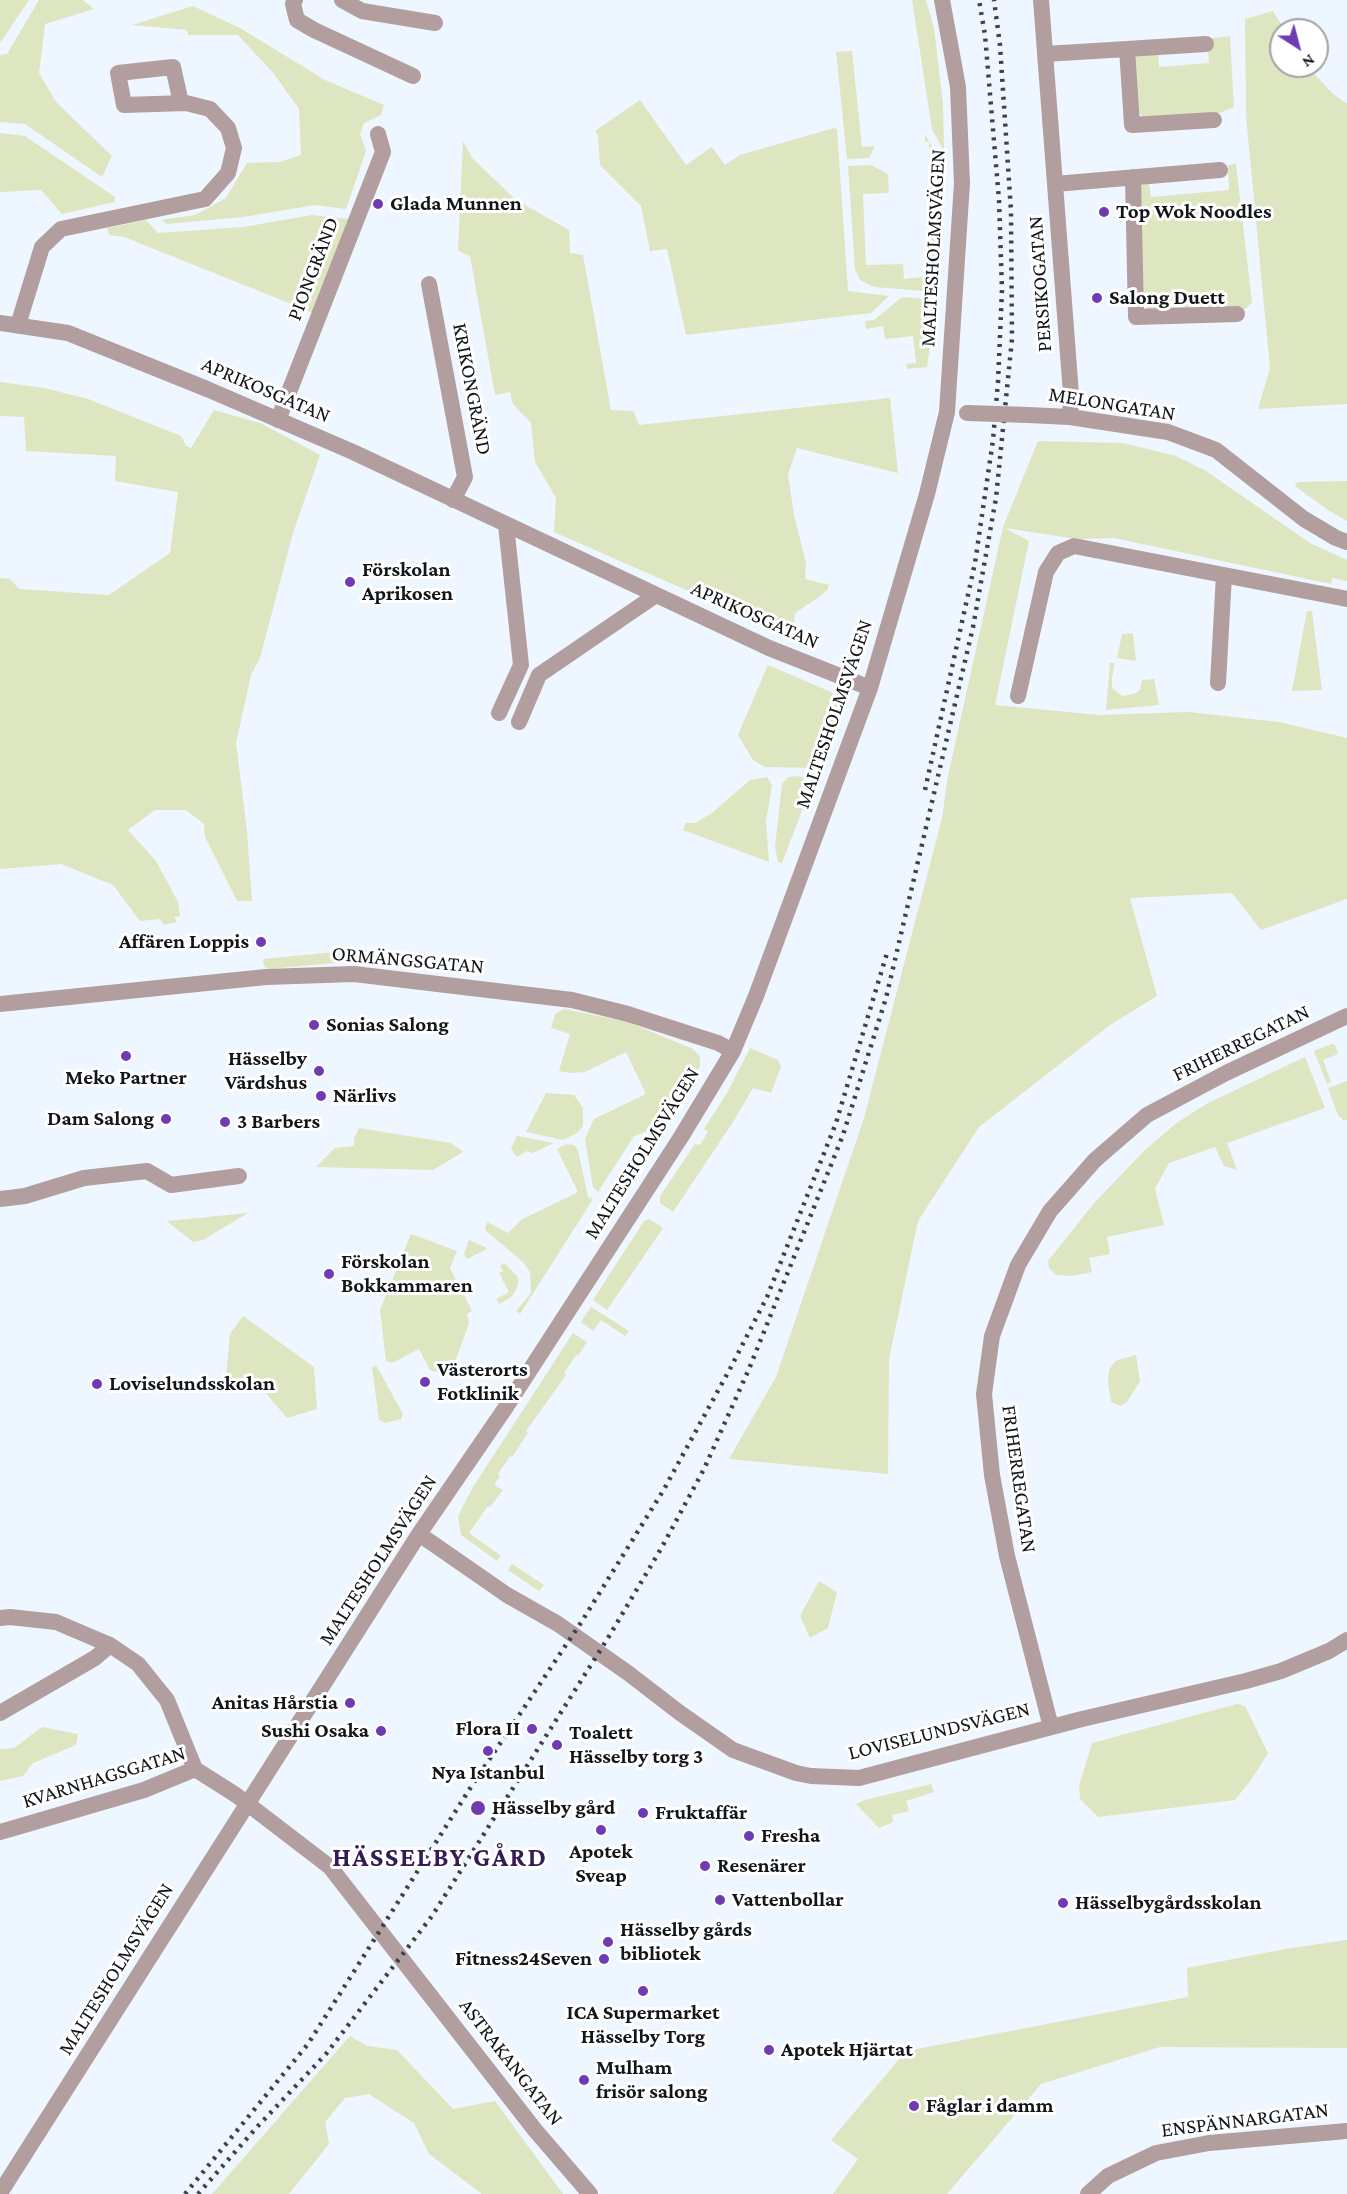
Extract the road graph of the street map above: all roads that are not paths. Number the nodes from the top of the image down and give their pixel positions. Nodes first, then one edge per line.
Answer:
1 (295, 0) edge
2 (342, 0) edge
3 (942, 0) edge
4 (1041, 0) edge
5 (435, 23) dead end
6 (1206, 44) dead end
7 (1127, 49) junction
8 (1045, 54) junction
9 (413, 76) dead end
10 (181, 103) dead end
11 (1214, 120) dead end
12 (378, 134) dead end
13 (1220, 170) dead end
14 (1132, 177) junction
15 (1055, 184) junction
16 (429, 284) dead end
17 (1237, 314) dead end
18 (0, 323) edge
19 (18, 325) junction
20 (947, 412) junction
21 (1070, 417) junction
22 (278, 420) junction
23 (453, 500) junction
24 (506, 525) junction
25 (1347, 542) edge
26 (1224, 575) junction
27 (656, 595) junction
28 (1347, 599) edge
29 (1218, 683) dead end
30 (870, 688) junction
31 (1018, 696) dead end
32 (499, 713) dead end
33 (519, 723) dead end
34 (0, 1004) edge
35 (1347, 1016) edge
36 (733, 1051) junction
37 (239, 1176) dead end
38 (0, 1199) edge
39 (419, 1534) junction
40 (0, 1618) edge
41 (1347, 1640) edge
42 (110, 1645) junction
43 (0, 1713) edge
44 (1051, 1727) junction
45 (195, 1769) junction
46 (248, 1804) junction
47 (0, 1832) edge
48 (1347, 2131) edge
49 (0, 2193) edge
50 (590, 2194) edge
51 (1088, 2194) edge

1 - 9 street
2 - 5 street
3 - 20 street, MALTESHOLMSVÄGEN
4 - 8 street, PERSIKOGATAN
6 - 7 street
7 - 8 street
7 - 11 street
8 - 15 street, PERSIKOGATAN
10 - 19 street
12 - 22 street, PIONGRÄND
13 - 14 street
14 - 15 street
14 - 17 street
15 - 21 street, PERSIKOGATAN
16 - 23 street, KRIKONGRÄND
18 - 19 street, APRIKOSGATAN
19 - 22 street, APRIKOSGATAN
20 - 21 street, MELONGATAN, bridge
20 - 30 street, MALTESHOLMSVÄGEN
21 - 25 street, MELONGATAN
22 - 23 street, APRIKOSGATAN
23 - 24 street, APRIKOSGATAN
24 - 27 street, APRIKOSGATAN
24 - 32 street
26 - 28 street
26 - 29 street
26 - 31 street
27 - 30 street, APRIKOSGATAN
27 - 33 street
30 - 36 street, MALTESHOLMSVÄGEN
34 - 36 street, ORMÄNGSGATAN
35 - 44 street, FRIHERREGATAN
36 - 39 street, MALTESHOLMSVÄGEN
37 - 38 street
39 - 44 street, LOVISELUNDSVÄGEN
39 - 46 street, MALTESHOLMSVÄGEN
40 - 42 street
41 - 44 street, LOVISELUNDSVÄGEN
42 - 43 street
42 - 45 street
45 - 46 street, KVARNHAGSGATAN
45 - 47 street, KVARNHAGSGATAN
46 - 49 street, MALTESHOLMSVÄGEN
46 - 50 street, ASTRAKANGATAN
48 - 51 street, ENSPÄNNARGATAN

